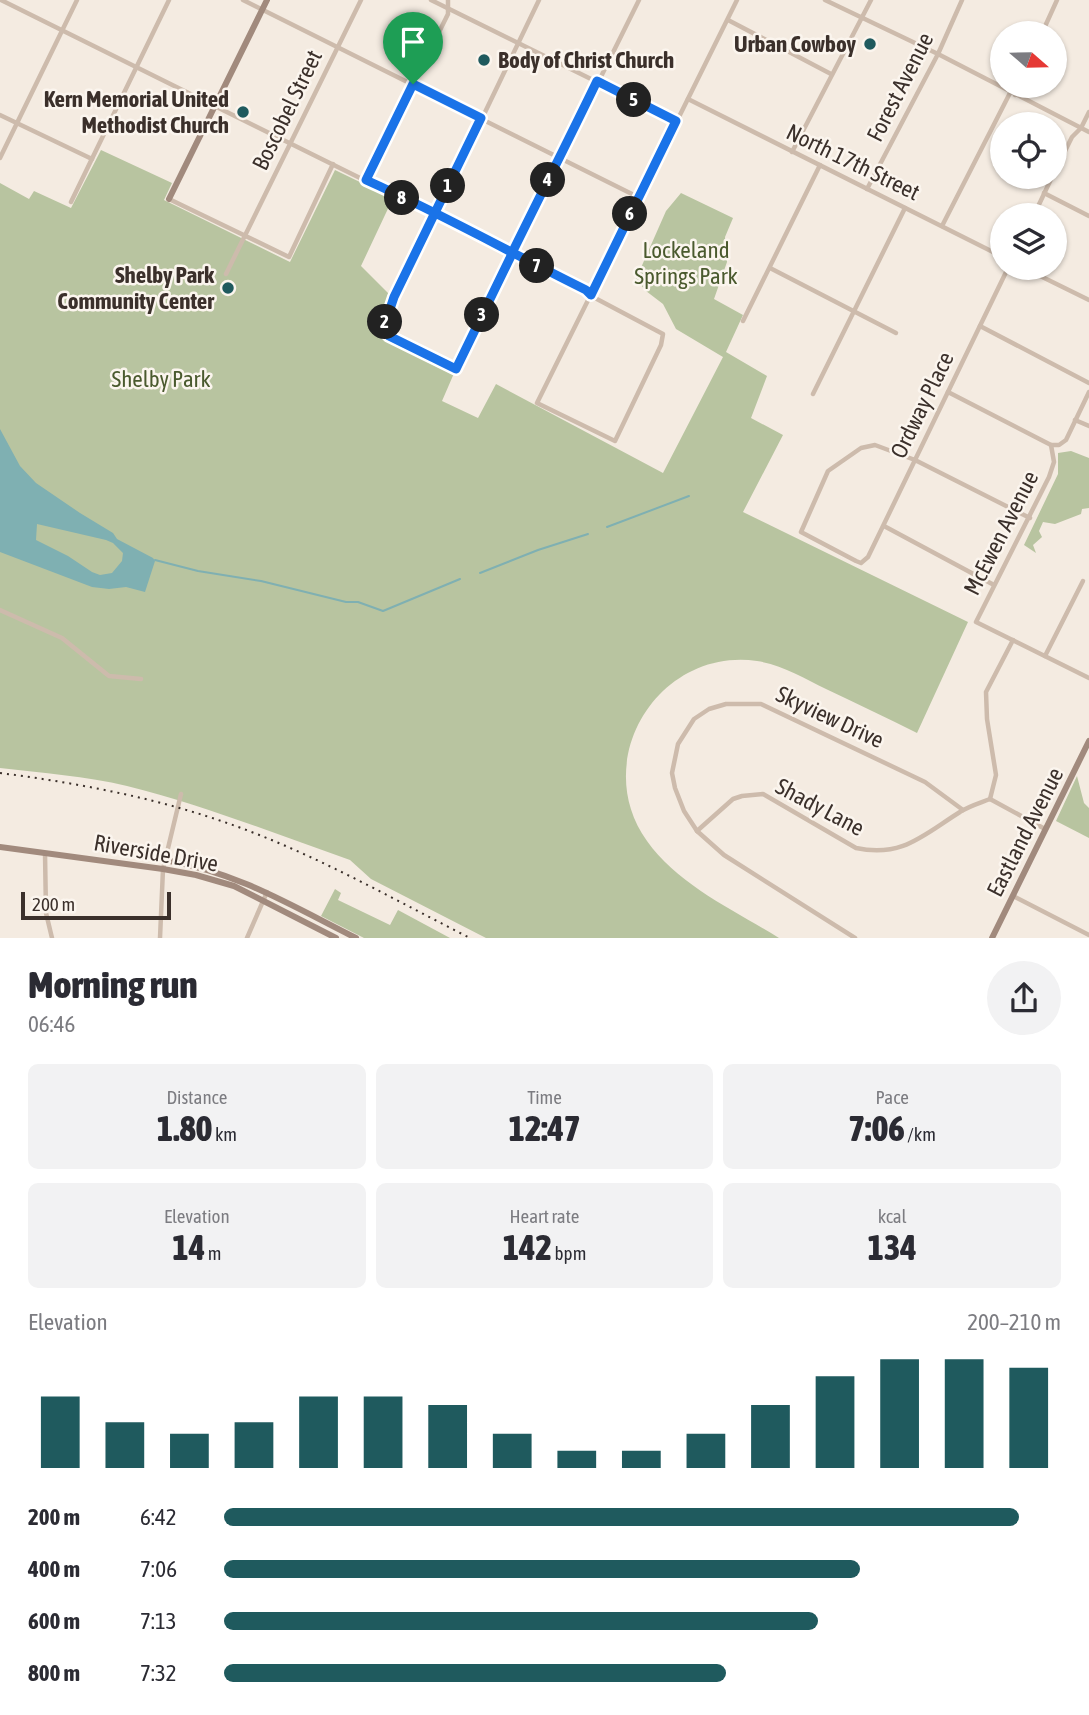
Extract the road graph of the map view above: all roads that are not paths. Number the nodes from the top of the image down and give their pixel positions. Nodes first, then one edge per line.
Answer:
1 (1, 0) edge
2 (78, 0) edge
3 (169, 0) edge
4 (243, 0) edge
5 (267, 0) edge
6 (361, 0) edge
7 (432, 0) edge
8 (447, 0) edge
9 (540, 0) edge
10 (639, 0) edge
11 (737, 0) edge
12 (825, 0) edge
13 (871, 0) edge
14 (962, 0) edge
15 (1057, 0) edge
16 (448, 8) junction
17 (262, 10) junction
18 (861, 18) junction
19 (727, 20) junction
20 (1047, 21) edge
21 (63, 30) junction
22 (519, 42) junction
23 (338, 47) junction
24 (938, 54) junction
25 (135, 67) junction
26 (831, 74) junction
27 (597, 81) junction
28 (990, 82) edge
29 (413, 84) junction
30 (1010, 98) edge
31 (1020, 98) edge
32 (688, 99) junction
33 (214, 106) junction
34 (1089, 112) edge
35 (0, 115) edge
36 (481, 118) junction
37 (676, 121) junction
38 (17, 123) junction
39 (1081, 128) junction
40 (1089, 132) edge
41 (290, 143) junction
42 (1067, 146) edge
43 (792, 152) junction
44 (559, 157) junction
45 (0, 158) edge
46 (92, 159) junction
47 (333, 164) junction
48 (820, 166) junction
49 (366, 180) junction
50 (867, 189) junction
51 (1046, 189) edge
52 (1044, 193) junction
53 (638, 197) junction
54 (169, 199) joint
55 (71, 202) dead end
56 (1039, 203) edge
57 (905, 208) junction
58 (434, 214) junction
59 (1089, 216) edge
60 (942, 226) junction
61 (244, 236) junction
62 (990, 250) edge
63 (512, 253) junction
64 (770, 268) junction
65 (226, 274) dead end
66 (1002, 280) edge
67 (1048, 280) edge
68 (591, 295) junction
69 (1089, 300) edge
70 (853, 311) junction
71 (743, 321) dead end
72 (980, 326) junction
73 (896, 333) dead end
74 (1089, 383) edge
75 (948, 392) junction
76 (1089, 393) edge
77 (813, 394) dead end
78 (1075, 420) junction
79 (1089, 426) edge
80 (1051, 445) junction
81 (915, 460) junction
82 (1030, 517) junction
83 (884, 526) junction
84 (1083, 581) dead end
85 (994, 584) junction
86 (0, 610) edge
87 (1013, 640) junction
88 (1045, 656) junction
89 (1089, 678) edge
90 (141, 679) dead end
91 (1089, 741) edge
92 (181, 794) dead end
93 (990, 799) junction
94 (963, 810) junction
95 (1045, 829) junction
96 (697, 831) junction
97 (0, 847) edge
98 (45, 853) junction
99 (165, 860) junction
100 (163, 869) junction
101 (267, 892) junction
102 (1013, 896) junction
103 (264, 901) junction
104 (1089, 935) edge
105 (340, 936) edge
106 (52, 938) edge
107 (160, 938) edge
108 (247, 938) edge
109 (356, 938) edge
110 (855, 938) edge
111 (992, 938) edge

1 - 21 street
2 - 21 street
3 - 25 street
4 - 17 street
5 - 17 street
6 - 23 street, Boscobel Street
7 - 16 street
8 - 16 street
9 - 22 street
10 - 27 street
11 - 19 street
12 - 18 street
13 - 18 street
14 - 24 street, Forest Avenue
15 - 20 street
16 - 22 street
16 - 29 street
17 - 23 street
17 - 33 street
18 - 24 street
18 - 26 street
19 - 26 street
19 - 32 street
21 - 25 street
21 - 38 street
22 - 27 street
22 - 36 street
23 - 29 street
23 - 41 street, Boscobel Street
24 - 28 street
24 - 50 street, Forest Avenue
25 - 33 street
25 - 46 street
26 - 43 street
27 - 37 street
27 - 44 street
29 - 36 street
29 - 49 street
30 - 60 street
31 - 39 street
32 - 37 street
32 - 43 street, North 17th Street
33 - 41 street
33 - 54 street
34 - 39 street
35 - 38 street
36 - 44 street
36 - 58 street
37 - 53 street
38 - 45 street
38 - 46 street
39 - 40 street
39 - 42 street
41 - 47 street
41 - 61 street, Boscobel Street
43 - 48 street, North 17th Street
44 - 53 street
44 - 63 street
46 - 55 street
47 - 49 street
47 - 61 street
48 - 50 street, North 17th Street
48 - 64 street
49 - 58 street
50 - 57 street, North 17th Street
51 - 52 street
52 - 56 street
52 - 59 street
53 - 68 street
54 - 61 street
57 - 60 street, North 17th Street
57 - 70 street
58 - 63 street
58 - 63 street
60 - 62 street, North 17th Street
61 - 65 street, Boscobel Street
63 - 68 street
64 - 70 street
64 - 71 street
66 - 72 street, Ordway Place
67 - 69 street
68 - 68 street
70 - 73 street
70 - 77 street
72 - 74 street
72 - 75 street, Ordway Place
75 - 80 street
75 - 81 street, Ordway Place
76 - 78 street, McEwen Avenue
78 - 79 street
78 - 80 street, McEwen Avenue
80 - 82 street, McEwen Avenue
81 - 82 street
81 - 83 street, Ordway Place
81 - 83 street, Ordway Place
82 - 85 street, McEwen Avenue
83 - 85 street
84 - 88 street
85 - 87 street, McEwen Avenue
86 - 90 street
87 - 88 street
87 - 93 street
88 - 89 street
91 - 95 street, Eastland Avenue
92 - 99 street
93 - 94 street, Shady Lane
93 - 95 street
94 - 96 street, Shady Lane
94 - 96 street, Skyview Drive
95 - 102 street, Eastland Avenue
96 - 110 street, Skyview Drive
97 - 98 street, Riverside Drive
98 - 100 street, Riverside Drive
98 - 106 street
99 - 100 street
99 - 101 street, Riverside Drive
100 - 103 street, Riverside Drive
100 - 107 street
101 - 103 street
101 - 105 street, Riverside Drive
102 - 104 street
102 - 111 street, Eastland Avenue
103 - 105 street, Riverside Drive
103 - 108 street
105 - 109 street, Riverside Drive

